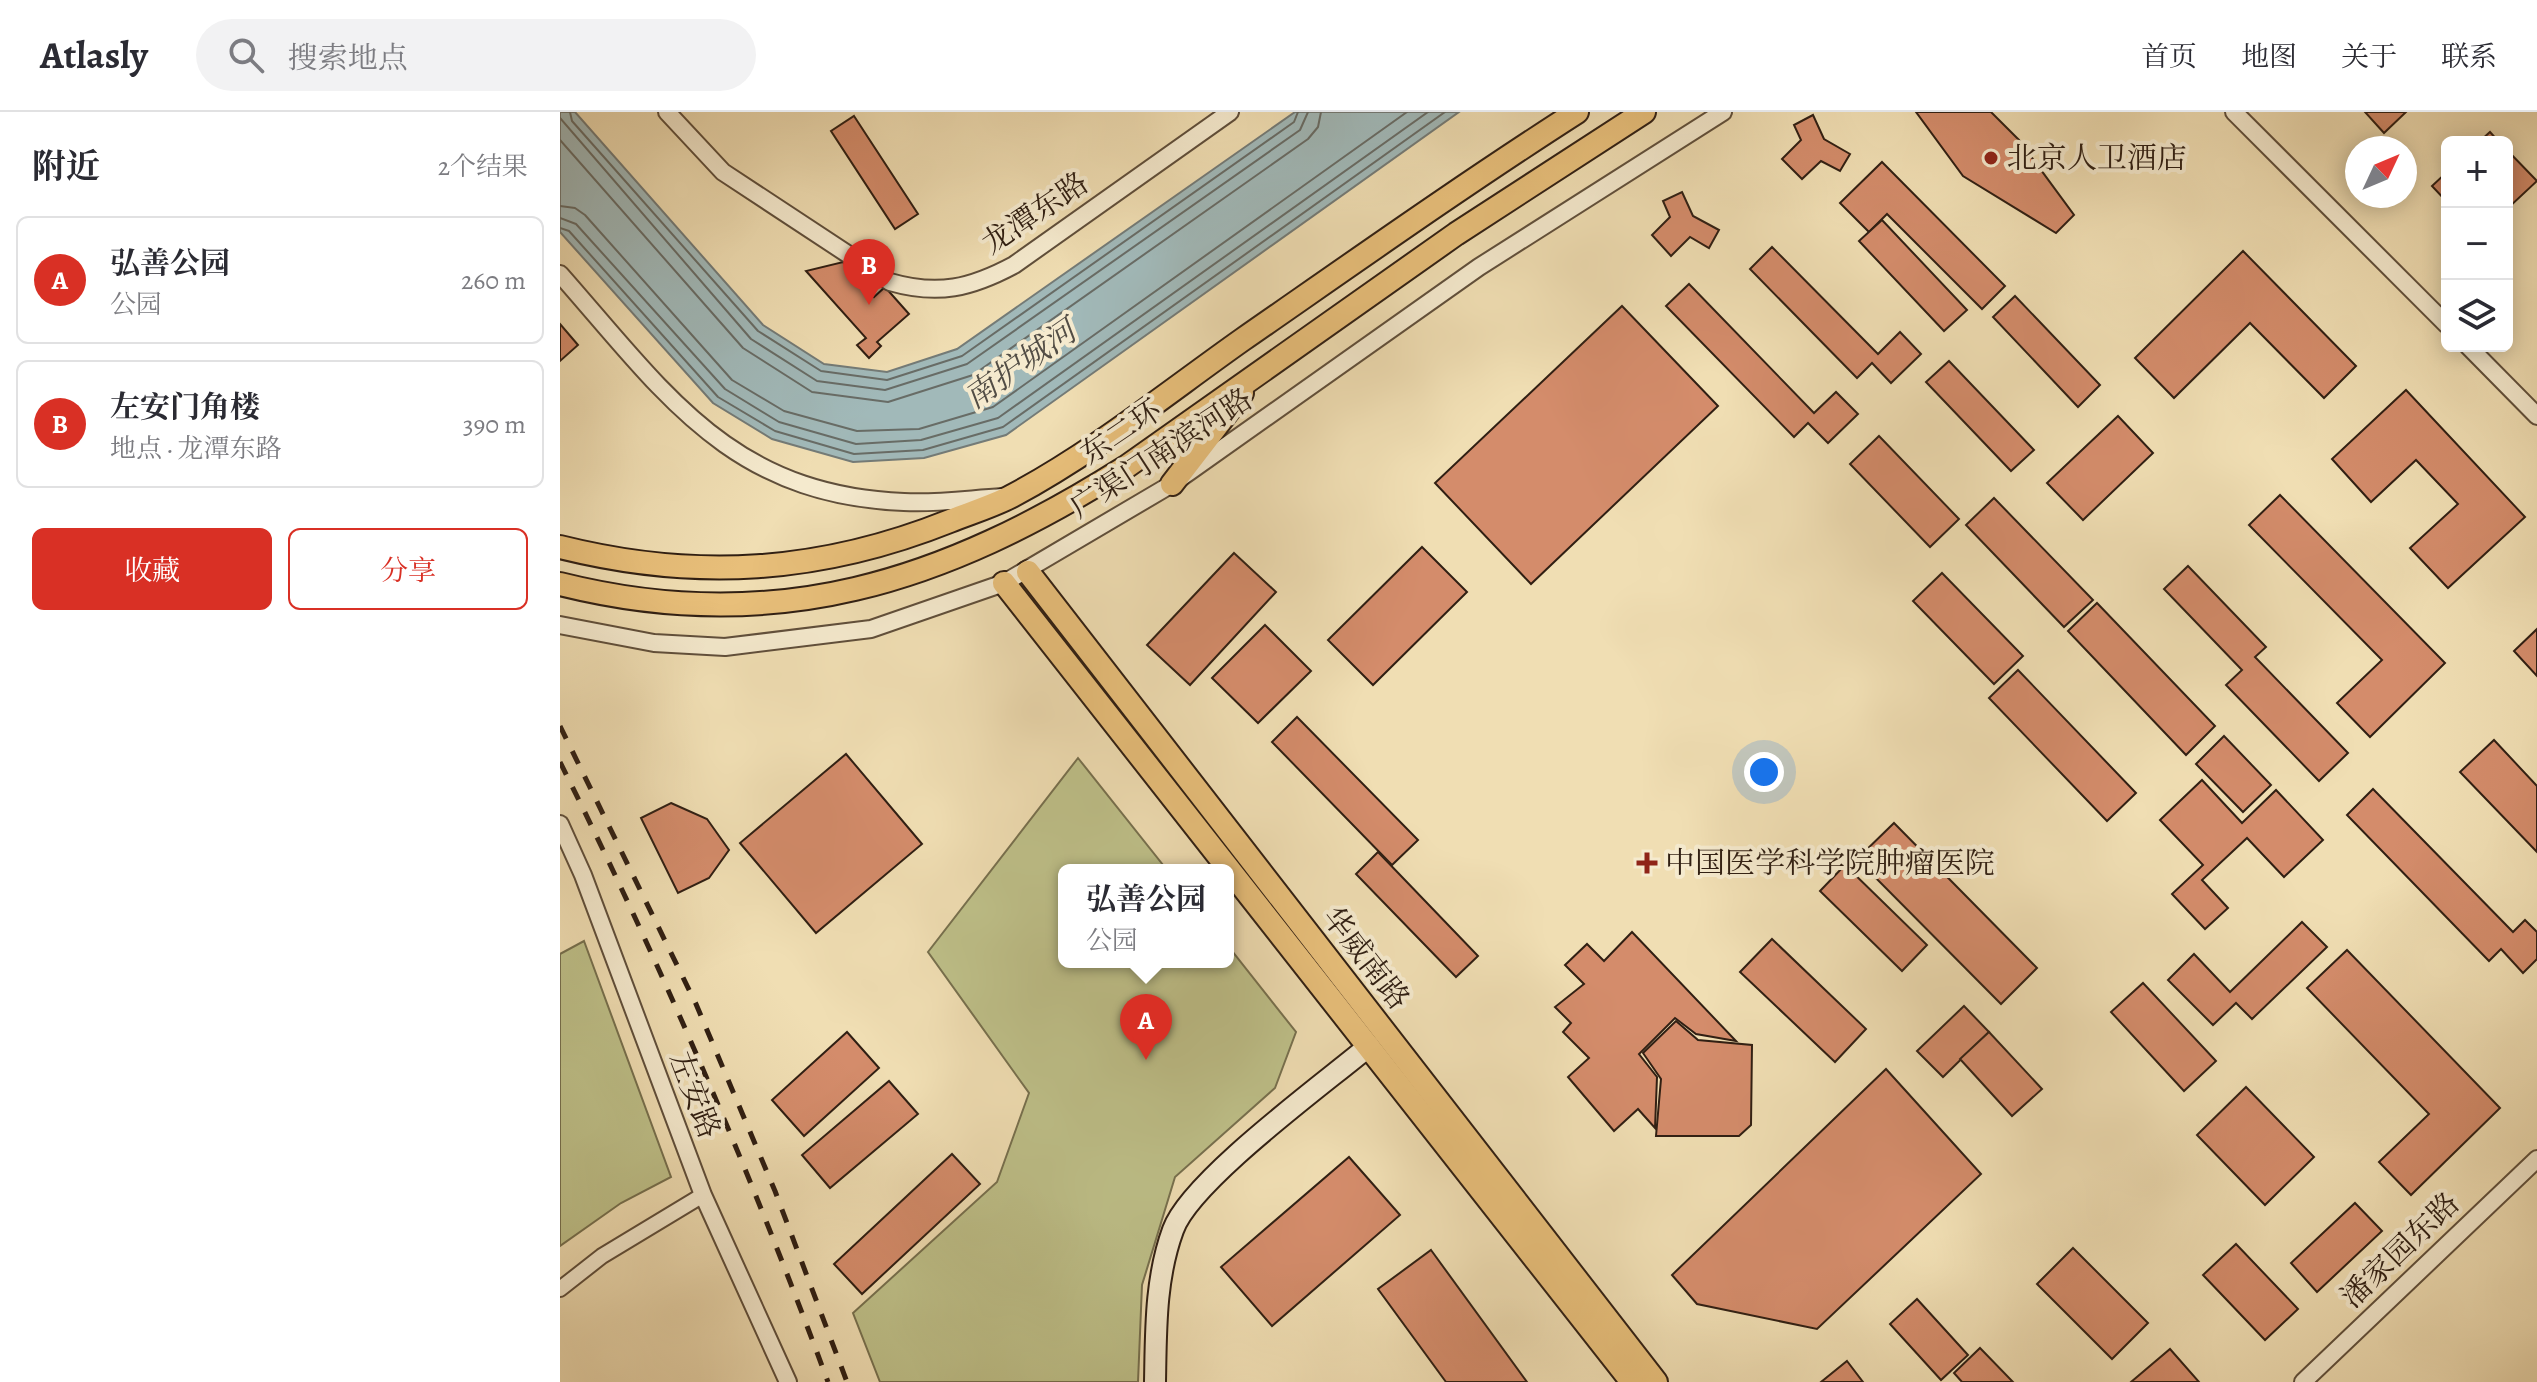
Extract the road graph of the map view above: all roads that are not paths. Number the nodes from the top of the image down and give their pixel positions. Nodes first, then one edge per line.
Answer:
1 (667, 112) edge
2 (1230, 112) edge
3 (1577, 112) edge
4 (1723, 112) edge
5 (2234, 112) edge
6 (1644, 113) edge
7 (560, 274) edge
8 (2441, 319) edge
9 (2474, 352) edge
10 (1254, 376) junction
11 (2537, 416) edge
12 (1172, 484) junction
13 (1011, 496) junction
14 (560, 547) edge
15 (1028, 572) junction
16 (1004, 583) junction
17 (560, 584) edge
18 (560, 625) edge
19 (560, 824) edge
20 (1226, 864) edge
21 (1234, 875) edge
22 (1369, 1046) junction
23 (2537, 1159) edge
24 (703, 1195) junction
25 (560, 1289) edge
26 (788, 1382) edge
27 (1155, 1382) edge
28 (1632, 1382) edge
29 (1656, 1382) edge
30 (2303, 1382) edge

1 - 2 street, 龙潭东路
3 - 13 main road, 东二环
4 - 12 street, 广渠门南滨河路
5 - 8 street
6 - 10 main road, 东二环
7 - 13 street
9 - 11 street
10 - 12 main road
10 - 17 main road, 东二环
12 - 15 street, 广渠门南滨河路
13 - 14 main road, 东二环
15 - 16 street, 广渠门南滨河路
15 - 29 main road, 华威南路
16 - 18 street, 广渠门南滨河路
16 - 20 main road, 华威南路
19 - 24 street, 左安路
21 - 22 main road, 华威南路
22 - 27 main road
22 - 28 main road, 华威南路
23 - 30 street, 潘家园东路
24 - 25 street
24 - 26 street, 左安路

